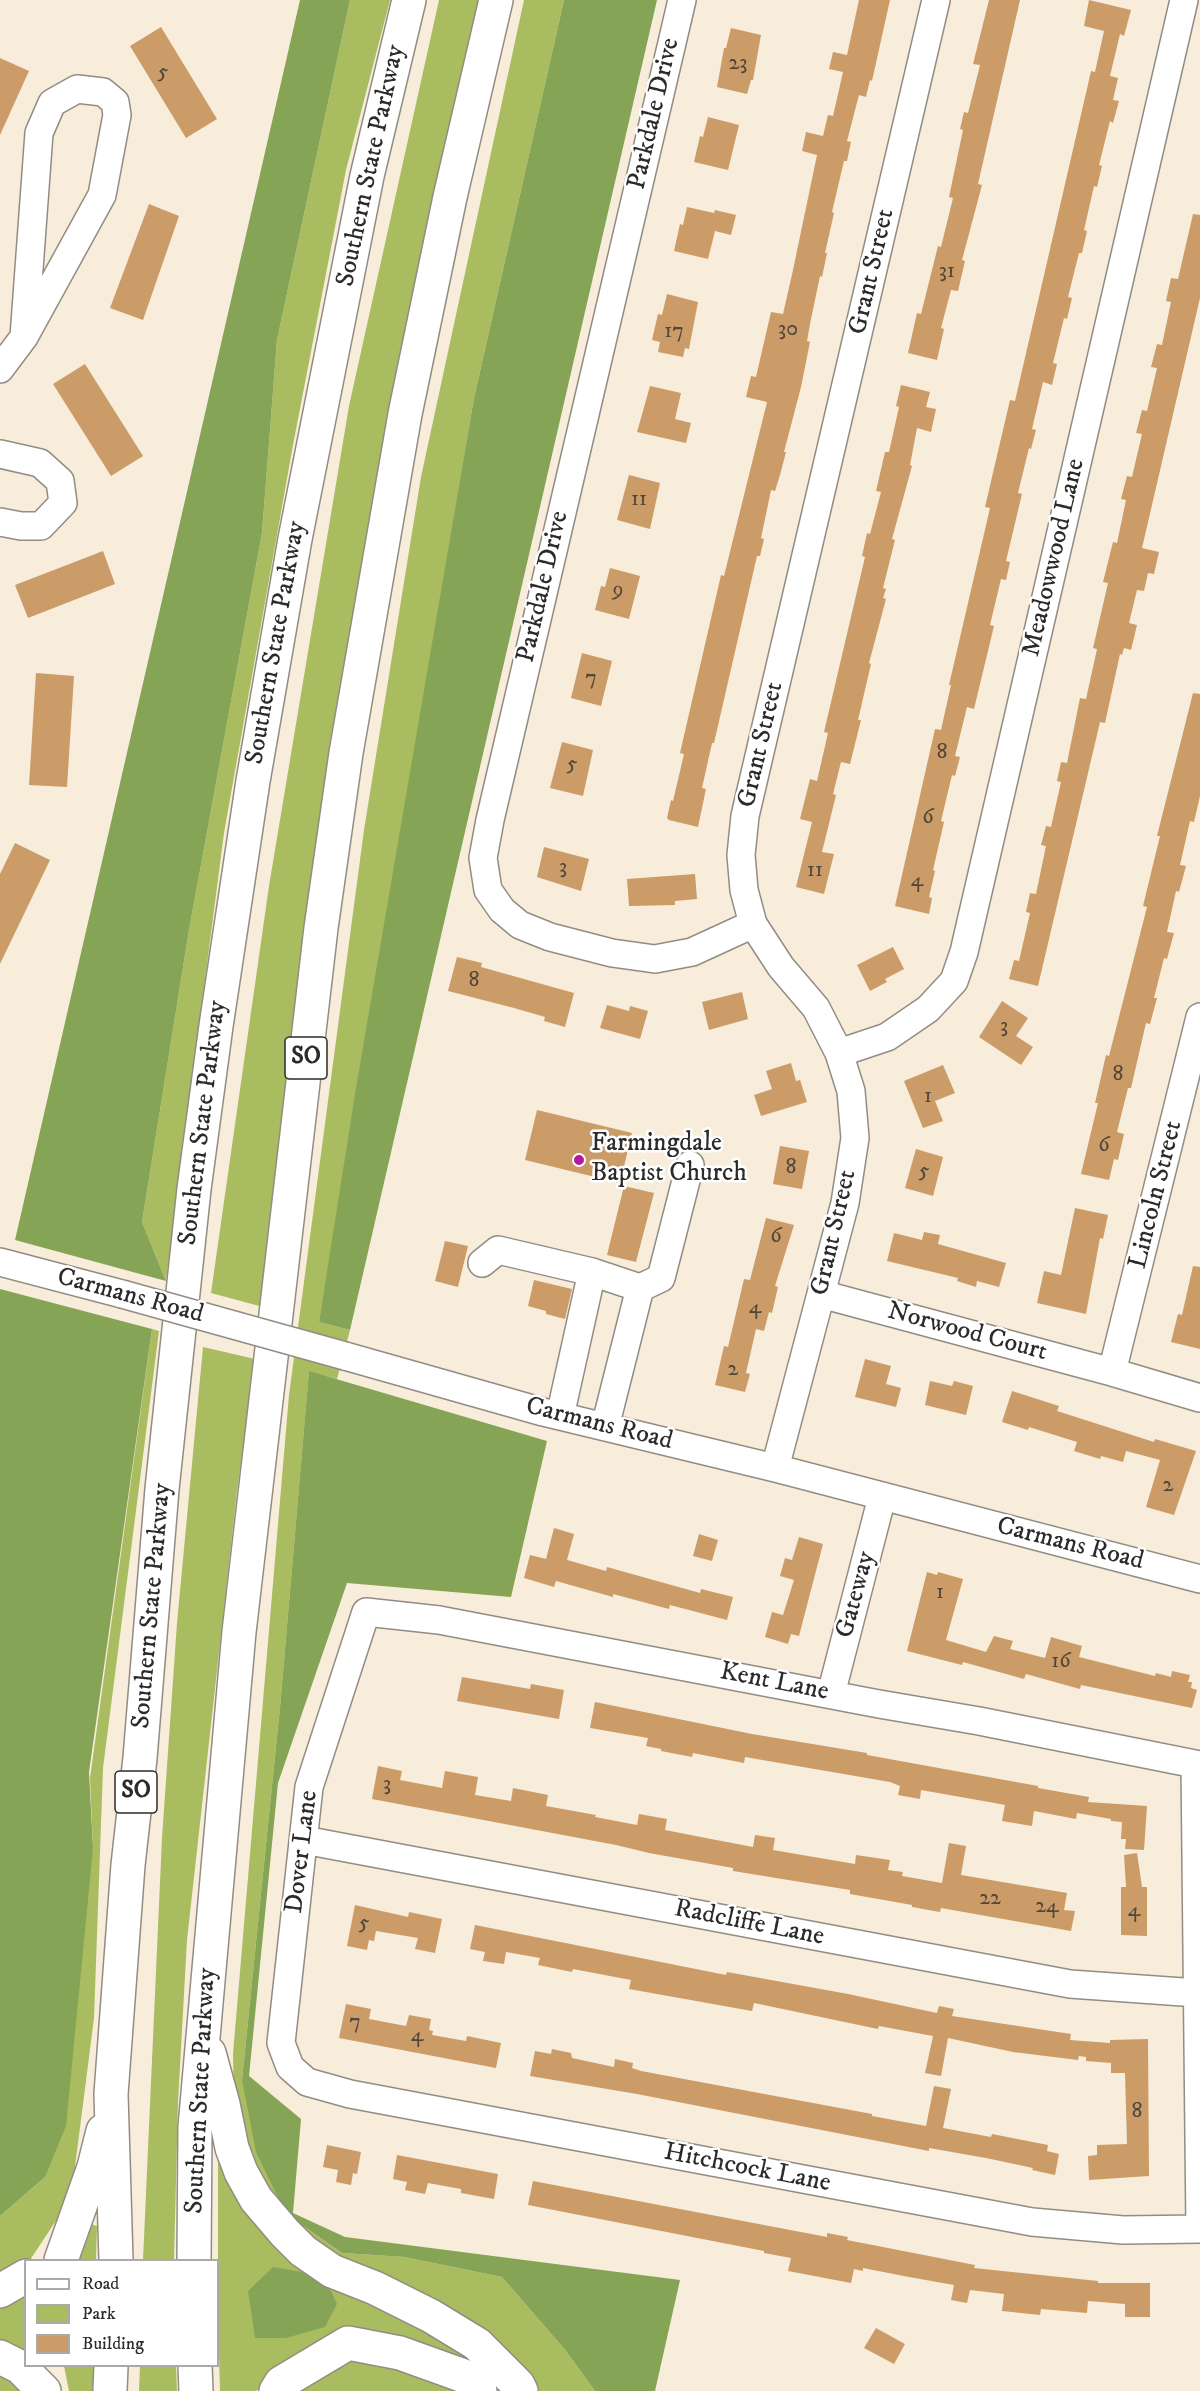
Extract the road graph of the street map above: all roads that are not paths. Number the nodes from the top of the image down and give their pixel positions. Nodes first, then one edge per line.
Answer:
1 (409, 0) edge
2 (496, 0) edge
3 (682, 0) edge
4 (936, 0) edge
5 (1184, 0) edge
6 (1189, 29) edge
7 (24, 337) junction
8 (0, 369) edge
9 (0, 454) edge
10 (0, 522) edge
11 (753, 924) junction
12 (1200, 1017) edge
13 (839, 1053) junction
14 (1191, 1103) edge
15 (690, 1165) dead end
16 (0, 1262) edge
17 (482, 1263) dead end
18 (592, 1272) junction
19 (640, 1288) junction
20 (821, 1293) junction
21 (1112, 1372) junction
22 (1200, 1398) edge
23 (560, 1416) junction
24 (605, 1427) junction
25 (775, 1468) junction
26 (882, 1497) junction
27 (1200, 1579) edge
28 (360, 1630) joint
29 (831, 1694) junction
30 (1198, 1764) edge
31 (304, 1840) junction
32 (1197, 1993) junction
33 (203, 2033) junction
34 (299, 2076) joint
35 (111, 2094) junction
36 (1200, 2229) edge
37 (65, 2248) edge
38 (45, 2259) edge
39 (116, 2259) edge
40 (194, 2259) edge
41 (24, 2277) edge
42 (0, 2291) edge
43 (0, 2357) edge
44 (48, 2367) edge
45 (111, 2367) edge
46 (195, 2367) edge
47 (44, 2391) edge
48 (51, 2391) edge
49 (110, 2391) edge
50 (196, 2391) edge
51 (276, 2391) edge
52 (480, 2391) edge
53 (521, 2391) edge

1 - 35 highway, Southern State Parkway / SO
2 - 33 highway, Southern State Parkway / SO
3 - 11 street, Parkdale Drive
4 - 11 street, Grant Street
5 - 6 street, Meadowwood Lane
6 - 13 street, Meadowwood Lane
7 - 7 street
7 - 8 street
9 - 10 street
11 - 13 street, Grant Street
12 - 14 street, Lincoln Street
13 - 20 street, Grant Street
14 - 21 street, Lincoln Street
15 - 19 street
16 - 23 street, Carmans Road, bridge
17 - 18 street
18 - 19 street
18 - 23 street
19 - 24 street
20 - 21 street, Norwood Court
20 - 25 street, Grant Street
21 - 22 street, Norwood Court
23 - 24 street, Carmans Road
24 - 25 street, Carmans Road
25 - 26 street, Carmans Road
26 - 27 street, Carmans Road
26 - 29 street, Gateway
28 - 29 street, Kent Lane
28 - 31 street, Dover Lane
29 - 30 street, Kent Lane
30 - 32 street
31 - 32 street, Radcliffe Lane
31 - 34 street, Dover Lane
32 - 36 street
33 - 40 highway, Southern State Parkway / SO
33 - 53 highway
34 - 36 street, Hitchcock Lane
35 - 37 highway
35 - 39 highway, Southern State Parkway / SO
37 - 38 highway
41 - 42 highway
43 - 47 highway
44 - 48 highway
45 - 49 highway
46 - 50 highway
51 - 52 highway

